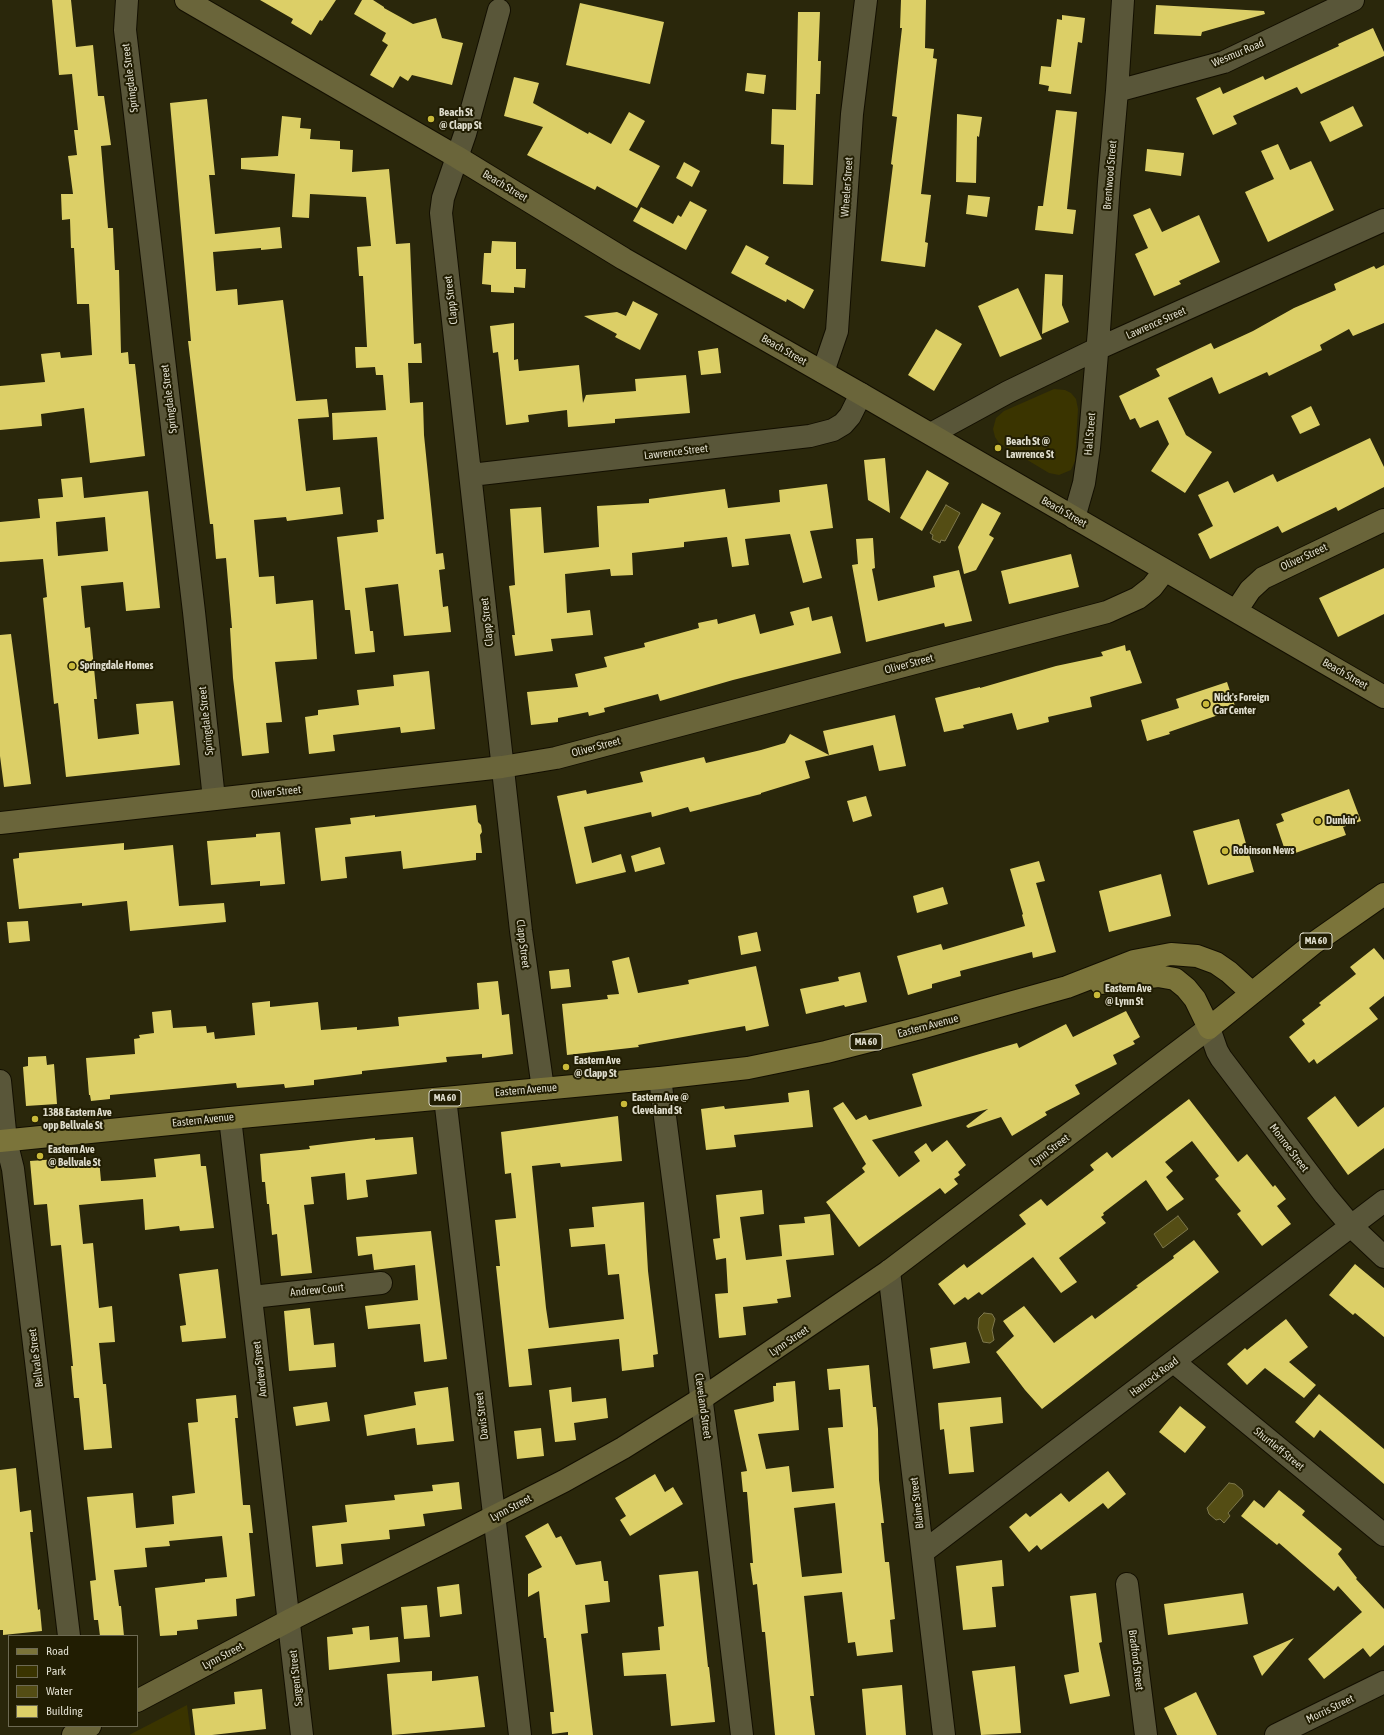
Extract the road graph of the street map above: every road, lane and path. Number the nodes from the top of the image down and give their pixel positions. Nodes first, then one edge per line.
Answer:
1 (127, 0) edge
2 (186, 0) edge
3 (866, 0) edge
4 (1123, 0) edge
5 (1353, 0) edge
6 (499, 10) dead end
7 (1117, 91) junction
8 (457, 157) junction
9 (1384, 220) edge
10 (1097, 349) junction
11 (823, 372) junction
12 (861, 394) junction
13 (931, 434) junction
14 (471, 475) junction
15 (1074, 518) junction
16 (1384, 520) edge
17 (1165, 570) junction
18 (1236, 611) junction
19 (1384, 696) edge
20 (502, 767) junction
21 (214, 799) junction
22 (0, 823) edge
23 (1384, 894) edge
24 (1067, 987) junction
25 (1252, 993) junction
26 (1209, 1028) junction
27 (660, 1078) junction
28 (0, 1081) edge
29 (542, 1089) junction
30 (445, 1098) junction
31 (230, 1118) junction
32 (3, 1141) edge
33 (1384, 1201) edge
34 (1351, 1226) junction
35 (1384, 1257) edge
36 (889, 1271) junction
37 (381, 1283) dead end
38 (252, 1297) junction
39 (1174, 1362) junction
40 (701, 1400) junction
41 (494, 1517) junction
42 (1384, 1535) edge
43 (923, 1552) junction
44 (1127, 1584) dead end
45 (290, 1620) junction
46 (69, 1635) edge
47 (1384, 1682) edge
48 (138, 1700) edge
49 (88, 1727) edge
50 (73, 1735) edge
51 (302, 1735) edge
52 (520, 1735) edge
53 (742, 1735) edge
54 (944, 1735) edge
55 (1146, 1735) edge
56 (1276, 1735) edge

1 - 21 street, Springdale Street
2 - 8 main road, Beach Street
3 - 11 street, Wheeler Street
4 - 7 street, Brentwood Street
5 - 7 street, Wesmur Road
6 - 8 street, Clapp Street
7 - 10 street, Brentwood Street
8 - 11 main road, Beach Street
8 - 14 street, Clapp Street
9 - 10 street, Lawrence Street
10 - 13 street, Lawrence Street
10 - 15 street, Hall Street
11 - 12 main road, Beach Street
12 - 13 main road, Beach Street
12 - 14 street, Lawrence Street
13 - 15 main road, Beach Street
14 - 20 street, Clapp Street
15 - 17 main road, Beach Street
16 - 18 main road, Oliver Street
17 - 18 main road, Beach Street
17 - 20 main road, Oliver Street
18 - 19 main road, Beach Street
20 - 21 main road, Oliver Street
20 - 29 street, Clapp Street
21 - 22 main road, Oliver Street
23 - 25 main road, Lynn Street / MA 60
24 - 25 main road, Eastern Avenue / MA 60
24 - 26 main road, Eastern Avenue / MA 60
24 - 27 main road, Eastern Avenue / MA 60
25 - 26 main road, Lynn Street / MA 60
26 - 34 street, Monroe Street
26 - 36 main road, Lynn Street
27 - 29 main road, Eastern Avenue / MA 60
27 - 40 street, Cleveland Street
28 - 32 street, Bellvale Street
29 - 30 main road, Eastern Avenue / MA 60
30 - 31 main road, Eastern Avenue / MA 60
30 - 41 street, Davis Street
31 - 32 main road, Eastern Avenue / MA 60
31 - 38 street, Andrew Street
32 - 46 street, Bellvale Street
33 - 34 street, Hancock Road
34 - 35 street, Monroe Street
34 - 39 street, Hancock Road
36 - 40 main road, Lynn Street
36 - 43 street, Blaine Street
37 - 38 street, Andrew Court
38 - 45 street, Andrew Street
39 - 42 street, Shurtleff Street
39 - 43 street, Hancock Road
40 - 41 main road, Lynn Street
40 - 53 street, Cleveland Street
41 - 45 main road, Lynn Street
41 - 52 street, Davis Street
43 - 54 street, Blaine Street
44 - 55 street, Bradford Street
45 - 48 main road, Lynn Street
45 - 51 street, Sargent Street
47 - 56 street, Morris Street
49 - 50 main road

